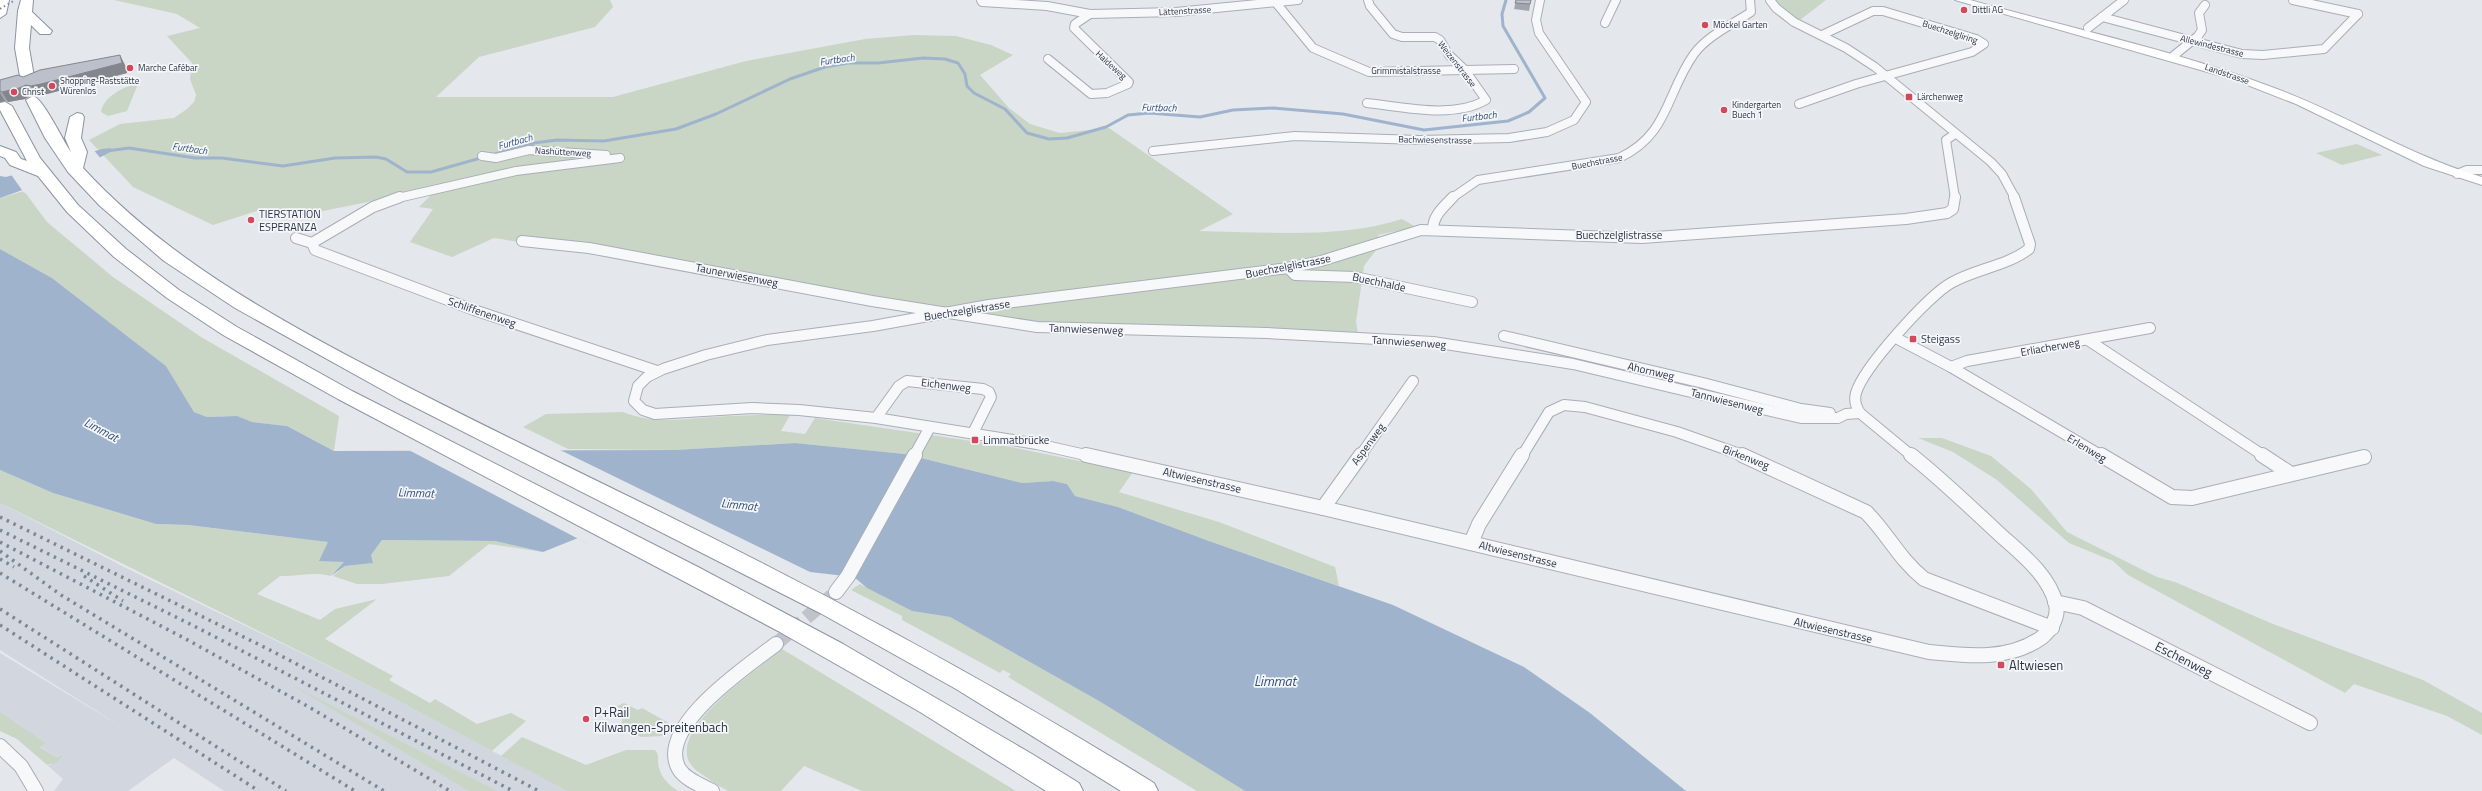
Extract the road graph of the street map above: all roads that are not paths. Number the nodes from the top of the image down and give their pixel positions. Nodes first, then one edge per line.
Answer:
1 (3, 0) edge
2 (981, 0) edge
3 (1298, 0) edge
4 (1368, 0) edge
5 (1540, 0) edge
6 (1616, 0) edge
7 (1750, 0) edge
8 (1770, 0) edge
9 (1960, 0) edge
10 (2123, 0) edge
11 (2293, 0) edge
12 (1277, 4) junction
13 (26, 5) edge
14 (2205, 5) dead end
15 (0, 14) edge
16 (1090, 14) junction
17 (2102, 17) junction
18 (1605, 23) dead end
19 (2088, 28) dead end
20 (45, 31) dead end
21 (1822, 35) junction
22 (2192, 42) junction
23 (2172, 57) junction
24 (1048, 58) dead end
25 (1514, 69) dead end
26 (1465, 70) junction
27 (1888, 75) junction
28 (28, 82) edge
29 (33, 100) dead end
30 (1367, 103) dead end
31 (1799, 104) dead end
32 (5, 106) dead end
33 (77, 117) dead end
34 (1955, 134) junction
35 (0, 151) edge
36 (1153, 151) dead end
37 (72, 154) junction
38 (485, 157) dead end
39 (2482, 170) edge
40 (41, 172) junction
41 (2457, 174) junction
42 (2482, 180) edge
43 (1434, 230) junction
44 (296, 238) dead end
45 (522, 240) dead end
46 (312, 243) junction
47 (1288, 268) junction
48 (1472, 302) dead end
49 (952, 312) junction
50 (2150, 328) dead end
51 (1504, 336) dead end
52 (1896, 338) junction
53 (2088, 340) junction
54 (1951, 367) junction
55 (657, 371) junction
56 (1413, 381) dead end
57 (1860, 413) junction
58 (1846, 414) junction
59 (876, 418) junction
60 (930, 427) junction
61 (972, 433) junction
62 (2364, 457) dead end
63 (2292, 474) junction
64 (1323, 508) junction
65 (1471, 543) junction
66 (837, 591) tunnel mouth
67 (2055, 602) junction
68 (2052, 628) junction
69 (776, 644) tunnel mouth
70 (2310, 723) dead end
71 (0, 746) edge
72 (36, 791) edge
73 (712, 791) edge
74 (1069, 791) edge
75 (1144, 791) edge

1 - 15 highway
2 - 16 street, Lättenstrasse
3 - 12 street, Lättenstrasse
4 - 26 street, Weizenstrasse
5 - 36 street, Bachwiesenstrasse
6 - 18 street
7 - 43 street, Buechstrasse
8 - 21 street
9 - 23 main road, Landstrasse
10 - 17 street
11 - 22 street, Allewindestrasse
12 - 16 street, Lättenstrasse
12 - 26 street, Grimmistalstrasse
13 - 20 highway
13 - 28 highway
14 - 22 street
16 - 24 street, Haldeweg
17 - 19 street
17 - 22 street, Allewindestrasse
21 - 27 street
21 - 27 street, Buechzelgliring
22 - 23 street
23 - 41 main road, Landstrasse
25 - 26 street, Grimmistalstrasse
26 - 30 street, Weizenstrasse
27 - 31 street
27 - 34 street
29 - 37 highway
32 - 40 highway
33 - 37 highway
34 - 43 street, Buechzelglistrasse
34 - 52 street
35 - 40 highway
37 - 75 highway
38 - 46 street, Nashüttenweg
39 - 41 street
40 - 74 highway
41 - 42 main road, Landstrasse
43 - 47 street, Buechzelglistrasse
44 - 46 street, Schliffenenweg
45 - 49 street, Taunerwiesenweg
46 - 55 street, Schliffenenweg
47 - 48 street, Buechhalde
47 - 49 street, Buechzelglistrasse
49 - 55 street, Buechzelglistrasse
49 - 58 street, Tannwiesenweg
50 - 53 street, Erliacherweg
51 - 58 street, Ahornweg
52 - 54 street, Erlenweg
52 - 57 street
53 - 54 street, Erliacherweg
53 - 63 street
54 - 63 street, Erlenweg
55 - 59 street, Buechzelglistrasse
56 - 64 street, Aspenweg
57 - 58 street, Tannwiesenweg
57 - 67 street
59 - 60 street, Buechzelglistrasse
59 - 61 street, Eichenweg
60 - 61 street, Altwiesenstrasse
60 - 66 street
61 - 64 street, Altwiesenstrasse
62 - 63 street, Erlenweg
64 - 65 street, Altwiesenstrasse
65 - 68 street, Altwiesenstrasse
65 - 68 street, Birkenweg
67 - 68 street
67 - 70 street, Eschenweg
69 - 73 street
71 - 72 street

